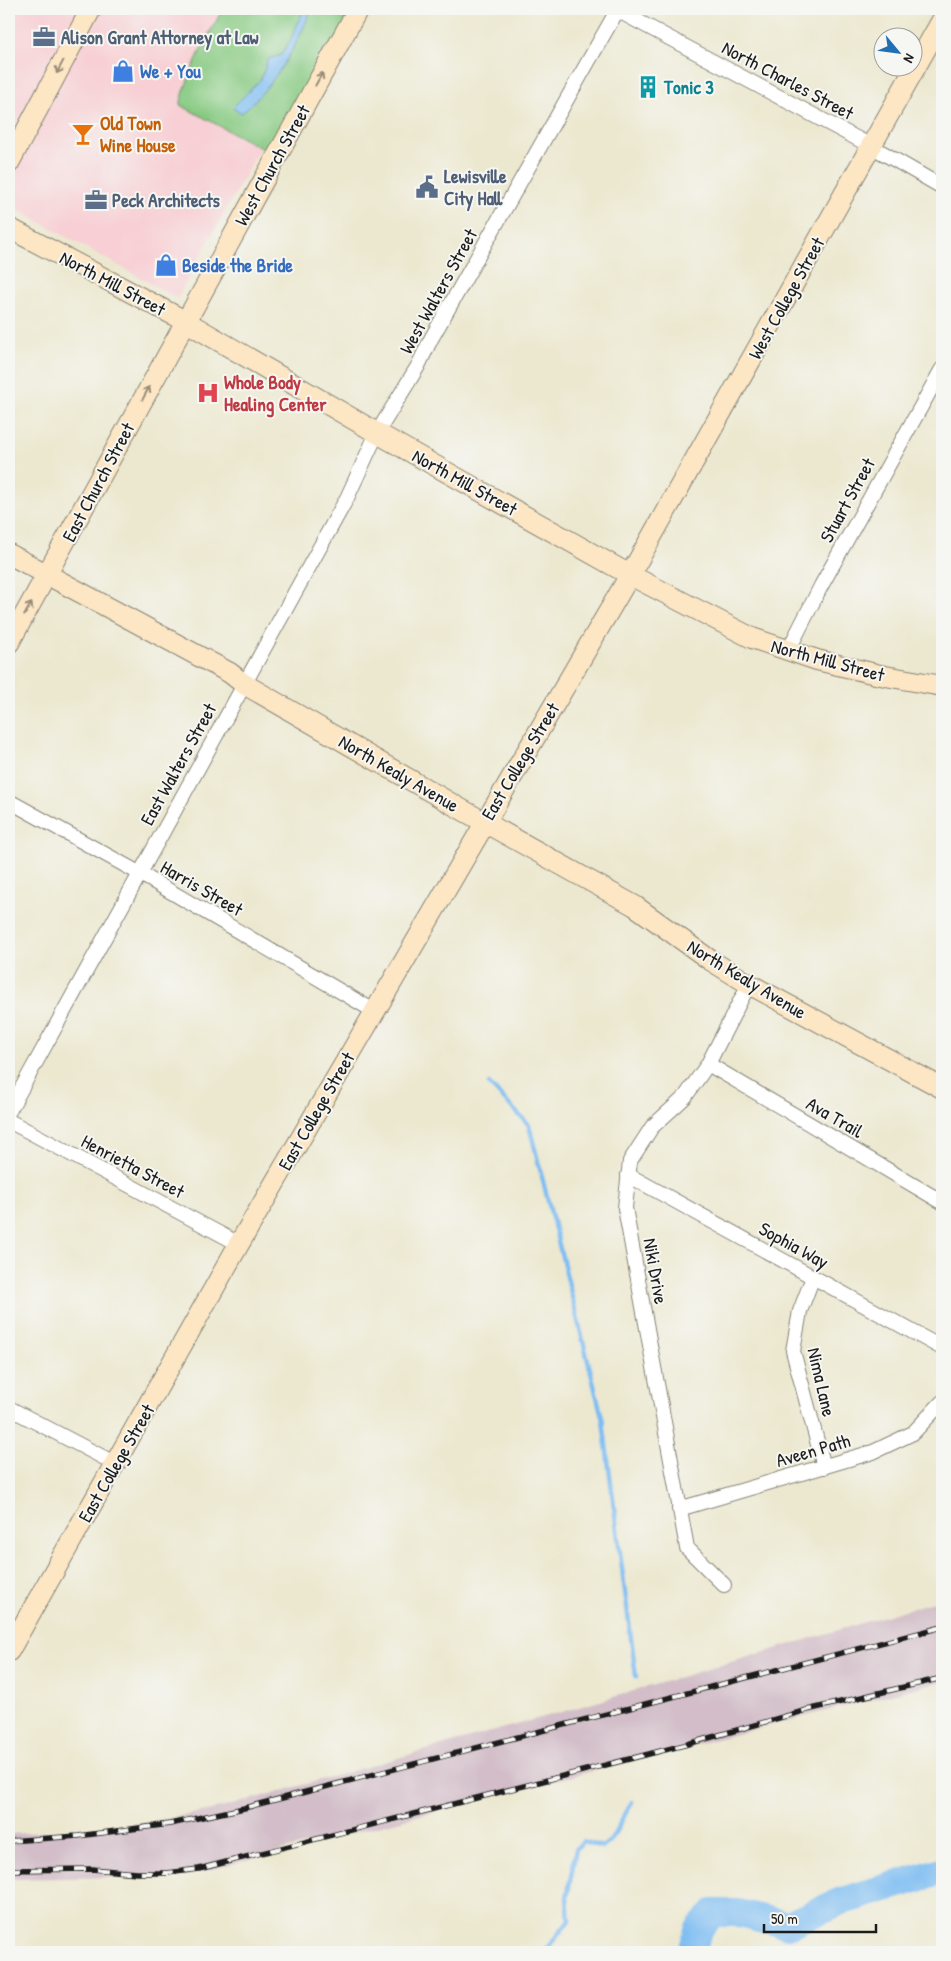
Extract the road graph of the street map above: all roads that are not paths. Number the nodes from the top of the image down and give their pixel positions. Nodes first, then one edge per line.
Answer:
1 (91, 9) edge
2 (358, 9) edge
3 (617, 9) edge
4 (942, 20) edge
5 (871, 146) junction
6 (9, 163) edge
7 (942, 187) edge
8 (9, 228) edge
9 (185, 321) junction
10 (942, 369) edge
11 (378, 433) junction
12 (9, 554) edge
13 (48, 575) junction
14 (630, 575) junction
15 (9, 643) edge
16 (788, 651) junction
17 (244, 684) junction
18 (942, 686) edge
19 (9, 801) edge
20 (484, 822) junction
21 (139, 873) junction
22 (749, 984) junction
23 (374, 1010) junction
24 (708, 1064) junction
25 (942, 1088) edge
26 (9, 1111) edge
27 (9, 1121) edge
28 (628, 1175) junction
29 (942, 1202) edge
30 (239, 1244) junction
31 (813, 1277) junction
32 (942, 1348) edge
33 (942, 1402) edge
34 (9, 1408) edge
35 (116, 1464) junction
36 (824, 1467) junction
37 (679, 1509) junction
38 (724, 1585) dead end
39 (9, 1651) edge

1 -> 6 street
9 -> 2 street, West Church Street
3 - 5 street, North Charles Street
3 - 11 street, West Walters Street
4 - 5 street, West College Street
5 - 7 street, North Charles Street
5 - 14 street, West College Street
8 - 9 street, North Mill Street
9 - 11 street, North Mill Street
13 -> 9 street, East Church Street
10 - 16 street, Stuart Street
11 - 14 street, North Mill Street
11 - 17 street, East Walters Street
12 - 13 street, North Kealy Avenue
15 -> 13 street, East Church Street
13 - 17 street, North Kealy Avenue
14 - 16 street, North Mill Street
14 - 20 street, East College Street
16 - 18 street, North Mill Street
17 - 20 street, North Kealy Avenue
17 - 21 street, East Walters Street
19 - 21 street, Harris Street
20 - 22 street, North Kealy Avenue
20 - 23 street, East College Street
21 - 23 street, Harris Street
21 - 26 street, East Walters Street
22 - 24 street, Niki Drive
22 - 25 street, North Kealy Avenue
23 - 30 street, East College Street
24 - 28 street, Niki Drive
24 - 29 street, Ava Trail
27 - 30 street, Henrietta Street
28 - 31 street, Sophia Way
28 - 37 street, Niki Drive
30 - 35 street, East College Street
31 - 32 street, Sophia Way
31 - 36 street, Nima Lane
33 - 36 street, Aveen Path
34 - 35 street
35 - 39 street, East College Street
36 - 37 street, Aveen Path
37 - 38 street, Niki Drive

